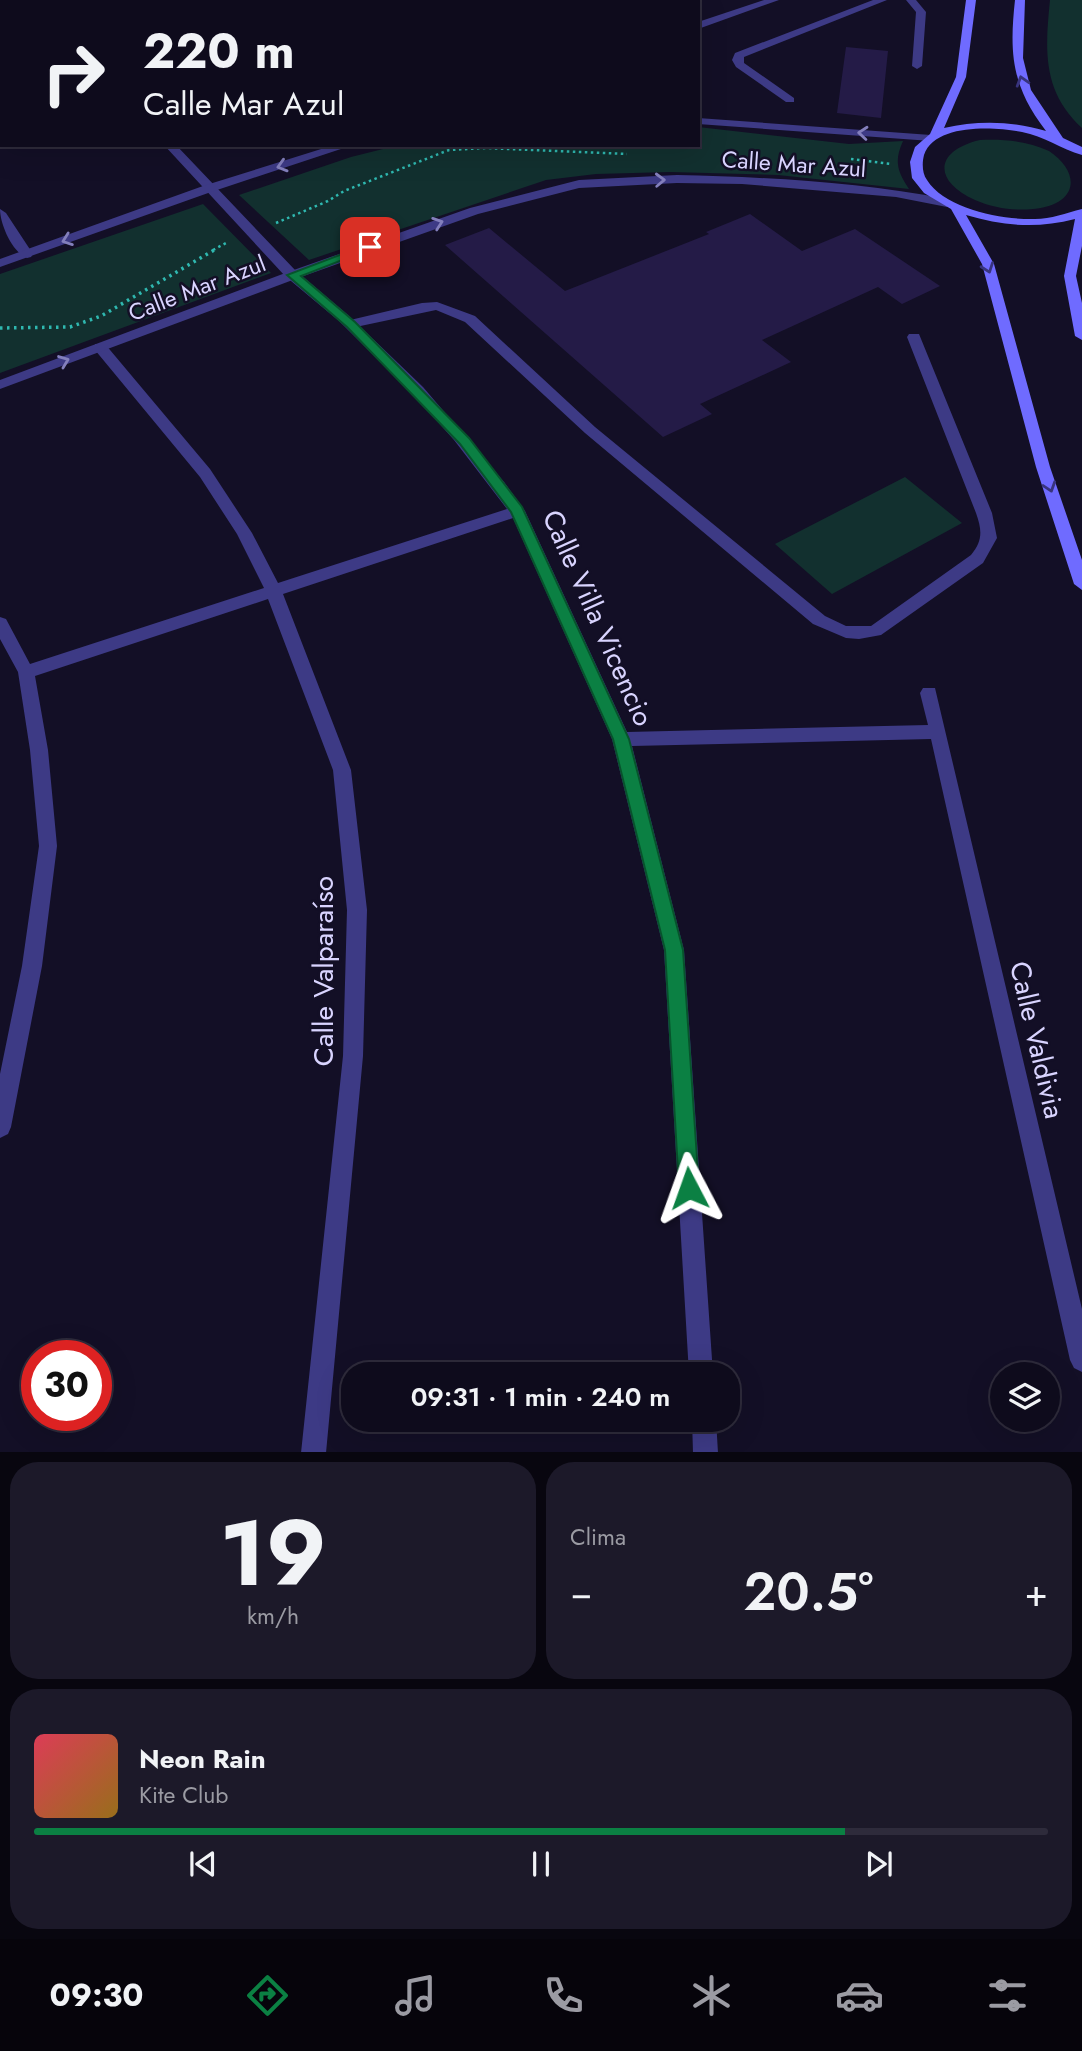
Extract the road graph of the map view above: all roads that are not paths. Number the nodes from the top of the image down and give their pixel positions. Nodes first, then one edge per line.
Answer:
1 (774, 0) edge
2 (882, 0) edge
3 (911, 0) edge
4 (971, 0) edge
5 (1020, 0) edge
6 (700, 25) edge
7 (917, 65) dead end
8 (790, 100) dead end
9 (700, 121) edge
10 (933, 137) junction
11 (1058, 139) junction
12 (1076, 145) edge
13 (172, 147) edge
14 (341, 147) edge
15 (1082, 152) edge
16 (208, 189) junction
17 (952, 206) junction
18 (0, 213) edge
19 (1082, 213) edge
20 (27, 254) junction
21 (0, 263) edge
22 (293, 275) junction
23 (1077, 289) edge
24 (351, 324) junction
25 (1082, 336) edge
26 (914, 337) dead end
27 (100, 347) junction
28 (0, 385) edge
29 (517, 511) junction
30 (1082, 584) edge
31 (272, 590) junction
32 (0, 622) edge
33 (26, 672) junction
34 (929, 693) dead end
35 (938, 732) junction
36 (621, 739) junction
37 (0, 1127) edge
38 (1082, 1360) edge
39 (700, 1362) edge
40 (705, 1432) edge
41 (313, 1452) edge
42 (706, 1452) edge

1 - 6 street
2 - 8 street
3 - 7 street
4 - 10 main road
11 -> 5 main road
10 -> 9 street, Calle Mar Azul
10 - 11 main road
10 - 17 main road
11 - 12 main road
12 - 15 main road
13 - 16 street, Calle Villa Vicencio
14 -> 16 street
16 -> 20 street
16 - 22 street, Calle Villa Vicencio
17 - 19 main road
22 -> 17 street, Calle Mar Azul
17 -> 30 main road
18 - 20 street
19 - 23 main road
20 - 21 street
22 - 24 street, Calle Villa Vicencio
22 - 27 street, Calle Mar Azul
23 - 25 main road
24 - 26 street
24 - 29 street, Calle Villa Vicencio
28 -> 27 street, Calle Mar Azul
27 - 31 street, Calle Valparaíso
29 - 31 street
29 - 36 street, Calle Villa Vicencio
31 - 33 street
31 - 41 street, Calle Valparaíso
32 - 33 street
33 - 37 street
34 - 35 street, Calle Valdivia
35 - 36 street
35 - 38 street, Calle Valdivia
36 - 39 street, Calle Villa Vicencio
40 - 42 street

